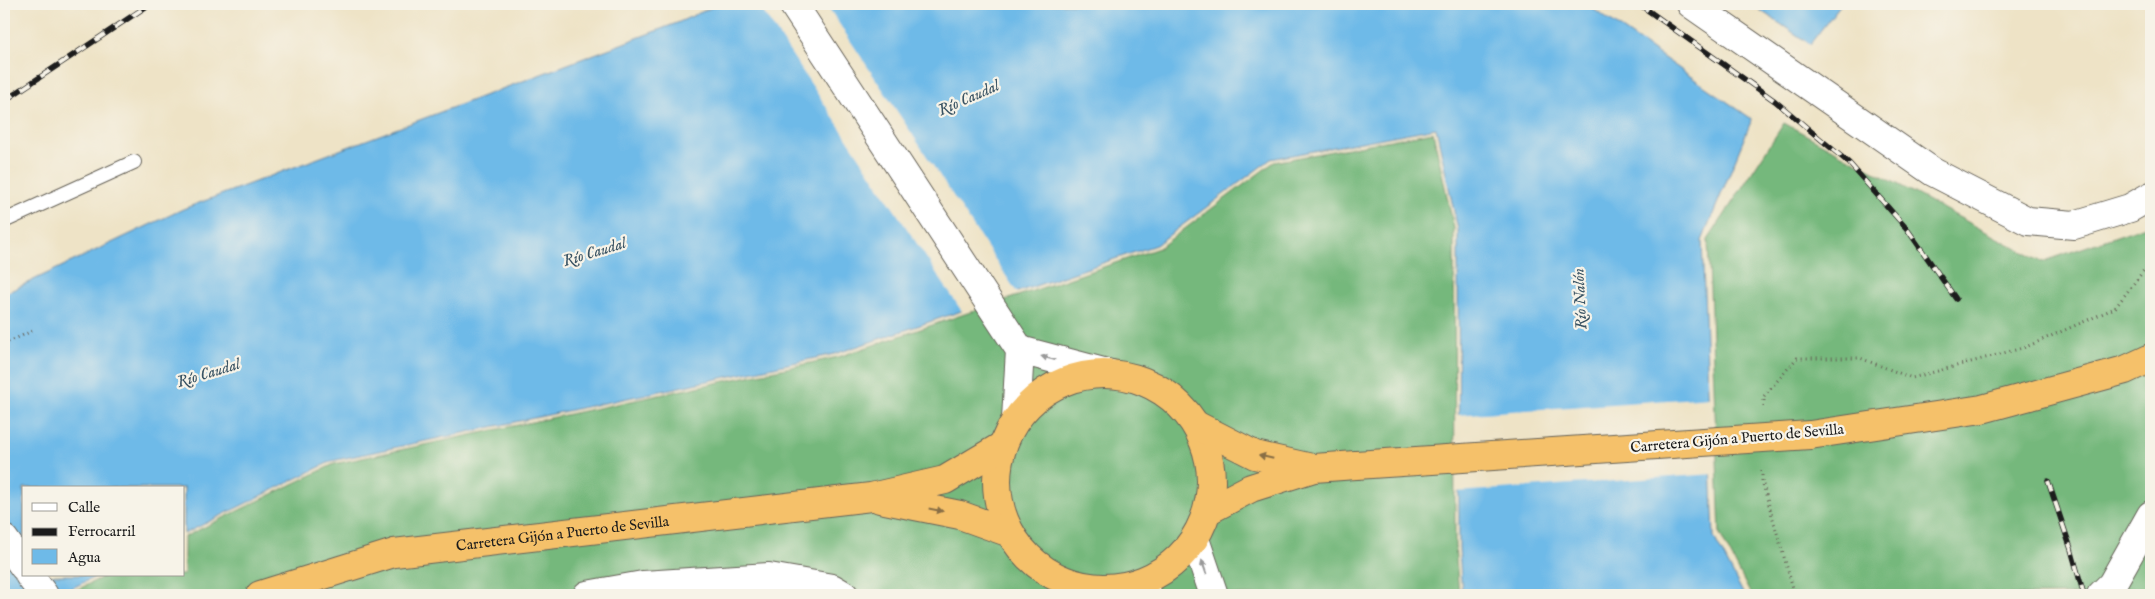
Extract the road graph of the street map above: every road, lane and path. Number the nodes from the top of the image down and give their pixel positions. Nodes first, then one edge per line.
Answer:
1 (793, 4) edge
2 (1691, 4) edge
3 (134, 162) dead end
4 (2151, 196) edge
5 (4, 221) edge
6 (32, 331) dead end
7 (4, 344) edge
8 (1020, 350) junction
9 (2151, 358) edge
10 (1111, 374) junction
11 (1016, 419) junction
12 (1196, 426) junction
13 (1002, 446) junction
14 (1314, 468) junction
15 (871, 497) junction
16 (1209, 510) junction
17 (2151, 515) edge
18 (1010, 533) junction
19 (4, 539) edge
20 (1195, 539) junction
21 (22, 564) edge
22 (30, 576) edge
23 (2106, 590) edge
24 (1075, 591) edge
25 (1137, 591) edge
26 (44, 595) edge
27 (260, 595) edge
28 (587, 595) edge
29 (844, 595) edge
30 (1214, 595) edge

1 - 8 street
2 - 4 street
3 - 5 lane
6 - 7 path
10 -> 8 street
8 - 11 street
9 - 14 highway, Carretera Gijón a Puerto de Sevilla, bridge
10 - 11 highway
10 - 12 highway
11 - 13 highway
14 -> 12 highway, Carretera Gijón a Puerto de Sevilla
12 - 16 highway
13 - 15 highway, Carretera Gijón a Puerto de Sevilla
13 - 18 highway
14 - 16 highway, Carretera Gijón a Puerto de Sevilla
15 -> 18 highway, Carretera Gijón a Puerto de Sevilla
15 - 27 highway, Carretera Gijón a Puerto de Sevilla
16 - 20 highway
17 - 23 street
18 - 24 highway
19 - 21 street
20 - 25 highway
30 -> 20 street
22 - 26 street
24 - 25 highway
28 - 29 street

